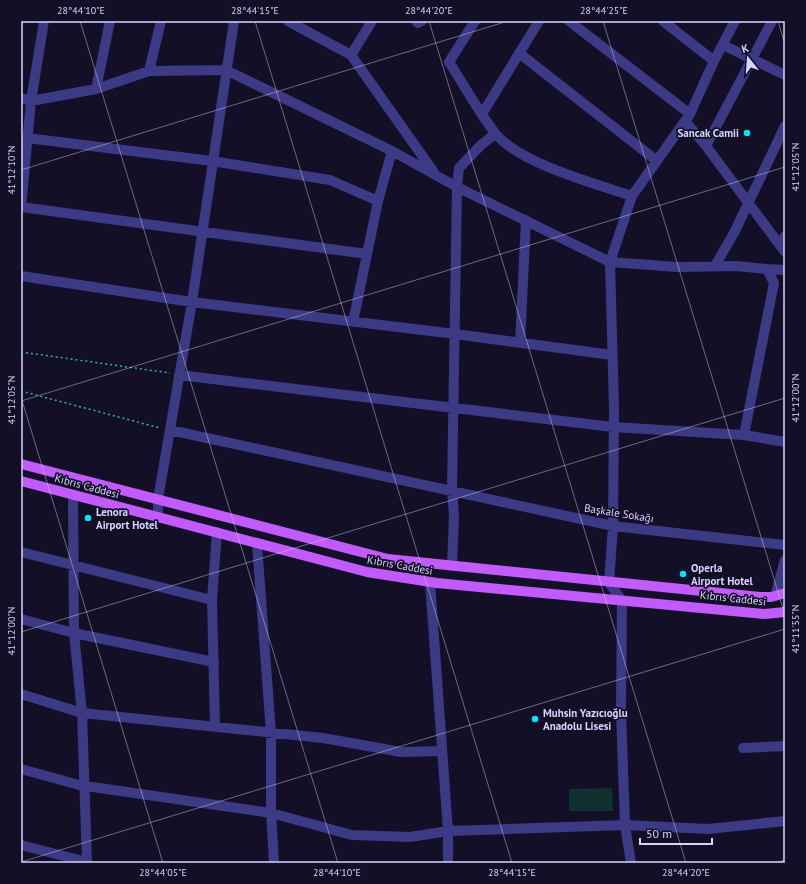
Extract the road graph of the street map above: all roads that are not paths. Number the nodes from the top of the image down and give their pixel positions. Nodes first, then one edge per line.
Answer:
1 (44, 21) edge
2 (110, 21) edge
3 (161, 21) edge
4 (234, 21) edge
5 (288, 21) edge
6 (372, 21) edge
7 (416, 21) edge
8 (422, 21) edge
9 (475, 21) edge
10 (539, 21) edge
11 (569, 21) edge
12 (663, 21) edge
13 (735, 21) edge
14 (772, 21) edge
15 (723, 45) junction
16 (519, 54) junction
17 (351, 55) junction
18 (752, 58) junction
19 (714, 61) junction
20 (226, 70) junction
21 (149, 71) junction
22 (785, 75) edge
23 (96, 89) junction
24 (26, 100) edge
25 (482, 114) junction
26 (687, 118) junction
27 (785, 126) edge
28 (496, 134) junction
29 (28, 138) junction
30 (706, 146) junction
31 (392, 151) junction
32 (212, 161) junction
33 (657, 161) junction
34 (435, 174) junction
35 (458, 187) junction
36 (632, 196) junction
37 (378, 201) junction
38 (749, 202) junction
39 (21, 208) edge
40 (526, 220) junction
41 (201, 231) junction
42 (783, 245) edge
43 (368, 254) junction
44 (610, 262) junction
45 (716, 266) junction
46 (767, 269) junction
47 (785, 270) edge
48 (21, 276) edge
49 (192, 302) junction
50 (353, 322) junction
51 (455, 334) junction
52 (520, 343) junction
53 (612, 355) junction
54 (179, 375) junction
55 (453, 409) junction
56 (613, 427) junction
57 (170, 430) junction
58 (744, 435) junction
59 (785, 442) edge
60 (21, 464) edge
61 (21, 481) edge
62 (452, 490) junction
63 (73, 495) junction
64 (158, 499) junction
65 (158, 517) junction
66 (613, 526) junction
67 (217, 532) junction
68 (257, 544) junction
69 (785, 544) edge
70 (21, 552) edge
71 (785, 560) edge
72 (74, 566) junction
73 (452, 566) junction
74 (430, 582) junction
75 (609, 583) junction
76 (780, 594) edge
77 (212, 600) junction
78 (622, 600) junction
79 (785, 612) edge
80 (21, 619) edge
81 (74, 633) junction
82 (214, 662) junction
83 (21, 694) edge
84 (82, 713) junction
85 (215, 727) junction
86 (271, 733) junction
87 (785, 746) edge
88 (743, 748) dead end
89 (442, 751) junction
90 (21, 769) edge
91 (85, 786) junction
92 (272, 813) junction
93 (785, 821) edge
94 (626, 825) junction
95 (448, 831) junction
96 (21, 845) edge
97 (274, 863) edge
98 (448, 863) edge
99 (631, 863) edge

1 - 24 street
2 - 23 street
3 - 21 street
4 - 20 street
5 - 17 street
6 - 17 street
7 - 8 street
9 - 25 street
10 - 16 street
11 - 26 street
12 - 19 street
13 - 15 street
14 - 18 street
15 - 18 street
15 - 19 street
16 - 25 street
16 - 33 street
17 - 34 street
18 - 22 street
18 - 30 street
19 - 26 street
20 - 21 street
20 - 31 street
20 - 32 street
21 - 23 street
23 - 24 street
24 - 29 street
25 - 28 street
26 - 30 street
26 - 33 street
27 - 38 street
28 - 35 street
28 - 36 street
29 - 32 street
29 - 39 street
30 - 38 street
31 - 34 street
31 - 37 street
32 - 37 street
32 - 41 street
33 - 36 street
34 - 35 street
35 - 40 street
35 - 51 street
36 - 44 street
37 - 43 street
38 - 42 street
38 - 45 street
39 - 41 street
40 - 44 street
40 - 52 street
41 - 43 street
41 - 49 street
43 - 50 street
44 - 45 street
44 - 53 street
45 - 46 street
46 - 47 street
46 - 58 street
48 - 49 street
49 - 50 street
49 - 54 street
50 - 51 street
51 - 52 street
51 - 55 street
52 - 53 street
53 - 56 street
54 - 55 street
54 - 57 street
55 - 56 street
55 - 62 street
56 - 58 street
56 - 66 street
57 - 62 street, Başkale Sokağı
57 - 64 street
58 - 59 street
60 - 64 main road
61 - 63 main road, Kıbrıs Caddesi
62 - 66 street, Başkale Sokağı
62 - 73 street
63 - 65 main road, Kıbrıs Caddesi
63 - 72 street
64 - 65 street
64 - 73 main road
65 - 67 main road, Kıbrıs Caddesi
66 - 69 street, Başkale Sokağı
66 - 75 street
67 - 68 main road, Kıbrıs Caddesi
67 - 77 street
68 - 74 main road, Kıbrıs Caddesi
68 - 86 street
70 - 72 street
71 - 76 street
72 - 77 street
72 - 81 street
73 - 75 main road
74 - 78 main road, Kıbrıs Caddesi
74 - 89 street
75 - 76 main road
75 - 78 street
77 - 82 street
78 - 79 main road, Kıbrıs Caddesi
78 - 94 street
80 - 81 street
81 - 82 street
81 - 84 street
82 - 85 street
83 - 84 street
84 - 85 street
84 - 91 street
85 - 86 street
86 - 89 street
86 - 92 street
87 - 88 street
89 - 95 street
90 - 91 street
91 - 92 street
91 - 96 street
92 - 95 street
92 - 97 street
93 - 94 street
94 - 95 street
94 - 99 street
95 - 98 street

